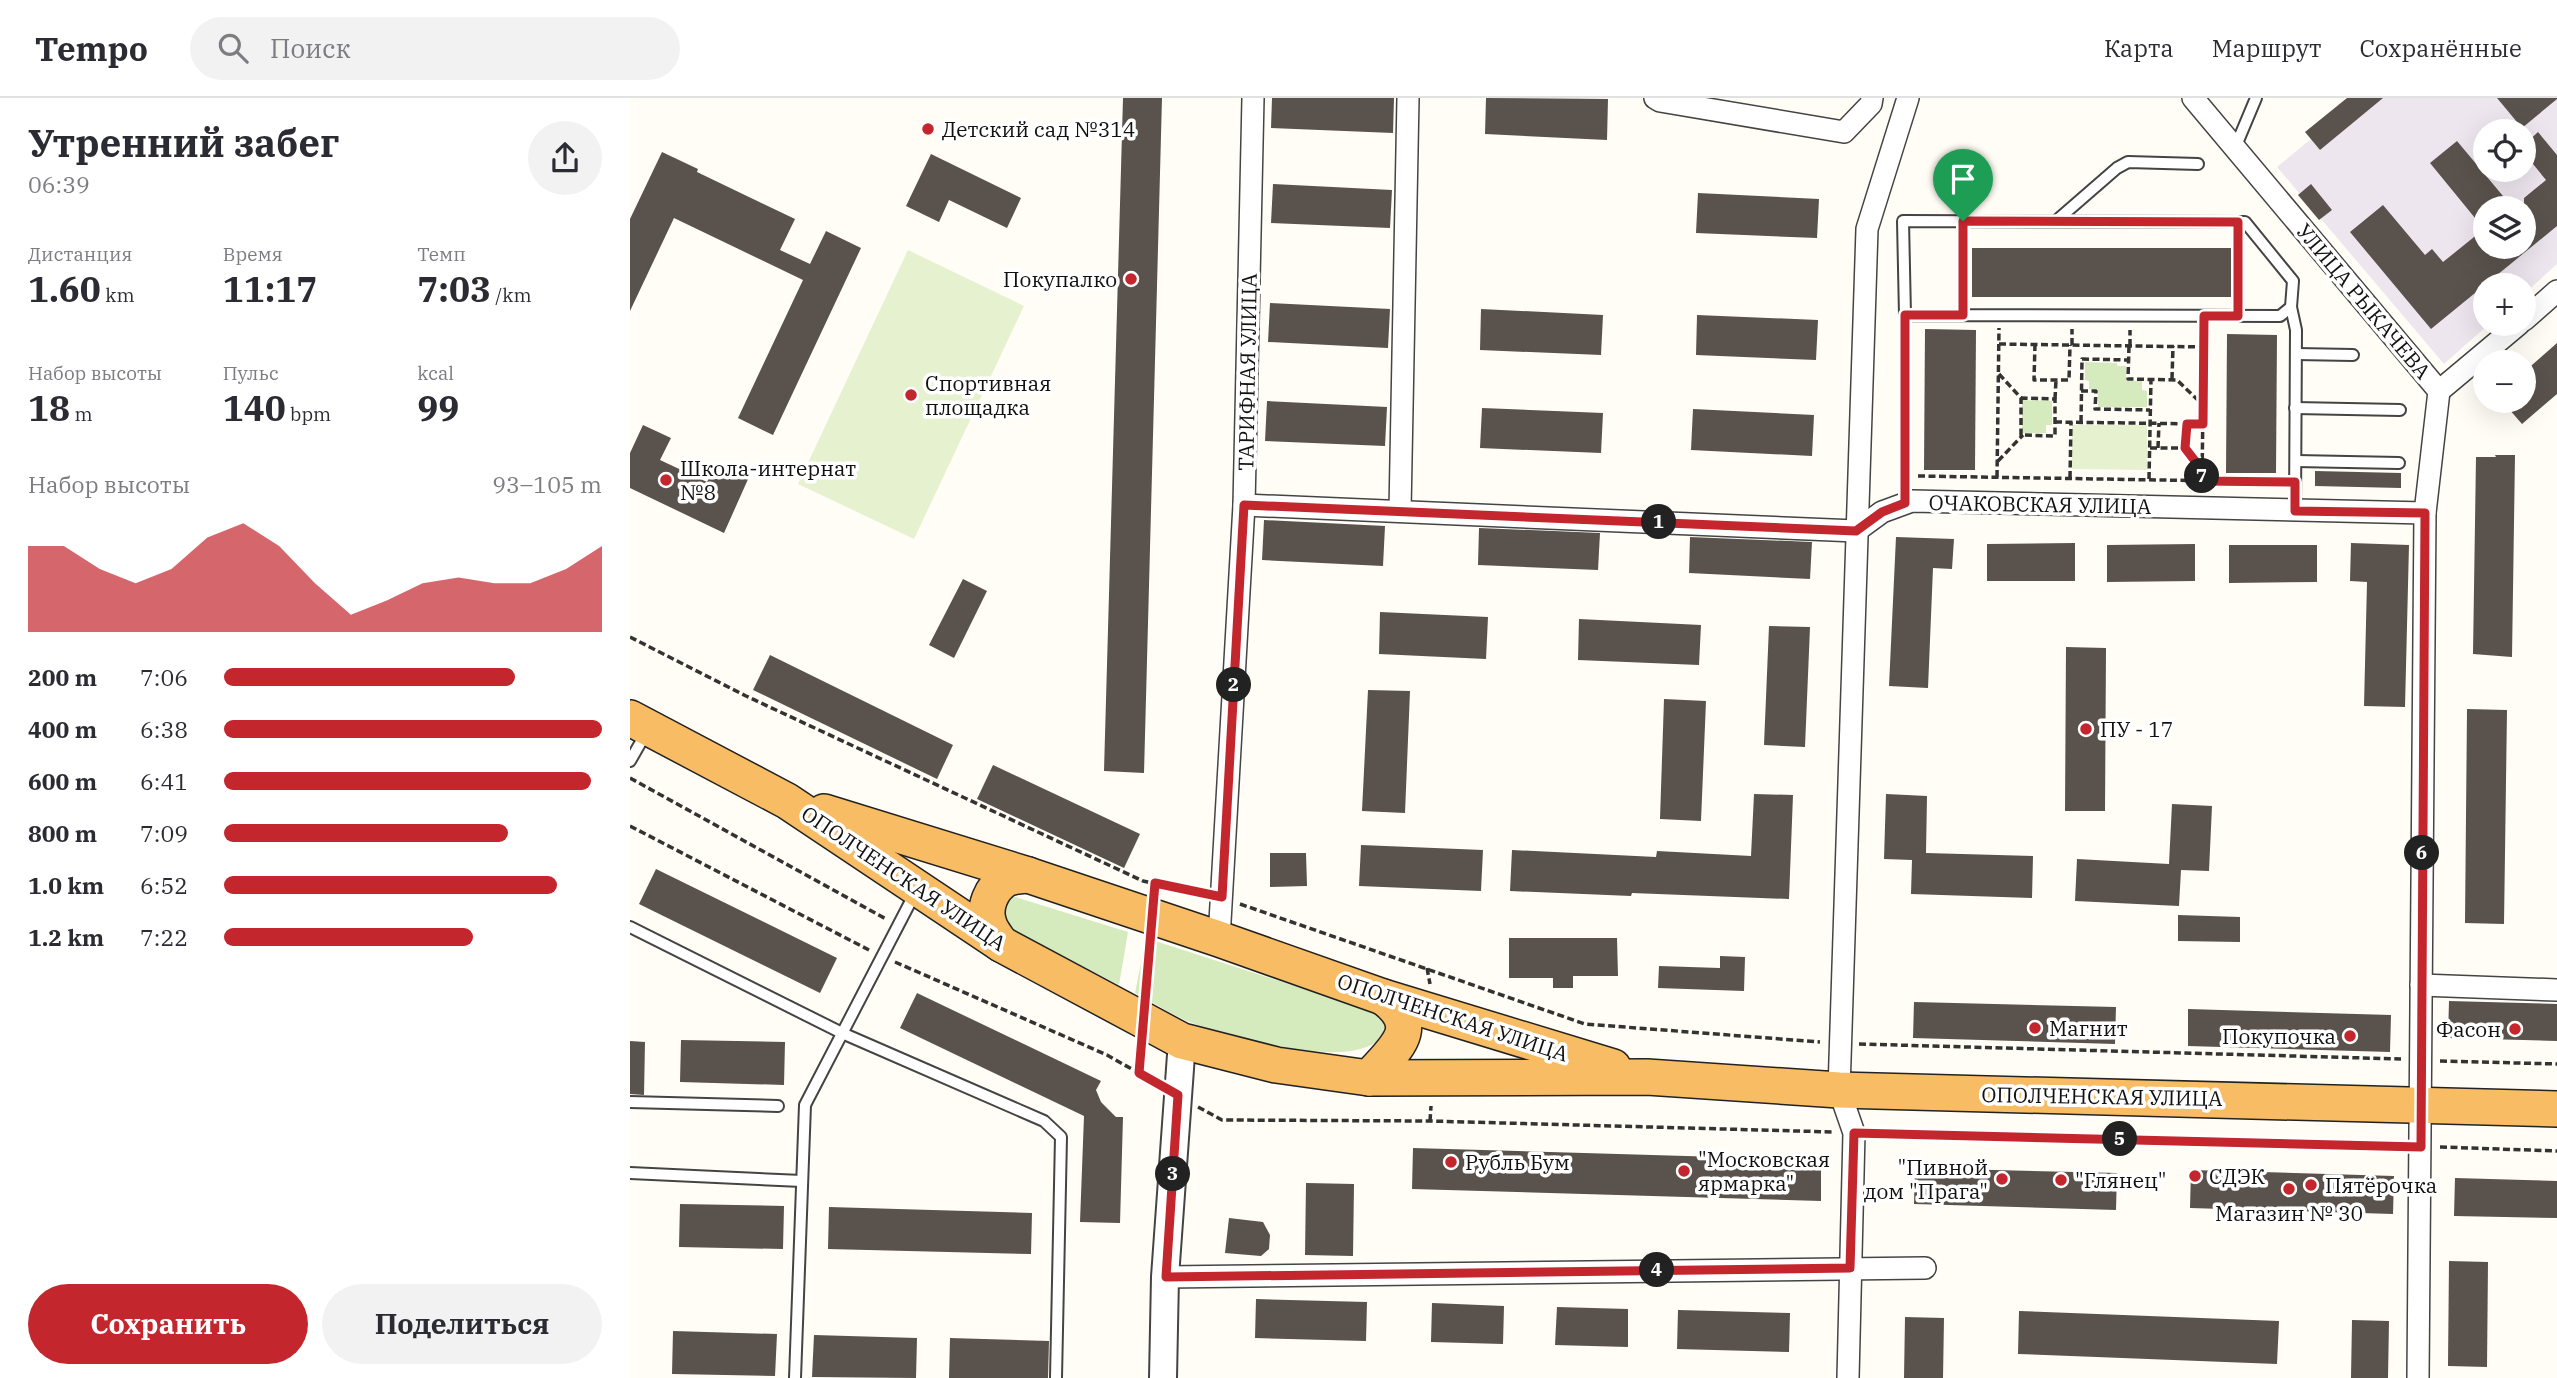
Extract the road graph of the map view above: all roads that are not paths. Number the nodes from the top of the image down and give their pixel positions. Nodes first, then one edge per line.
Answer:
1 (1254, 98) edge
2 (1408, 98) edge
3 (1655, 98) edge
4 (1872, 98) edge
5 (1908, 98) edge
6 (2193, 98) edge
7 (2256, 98) edge
8 (2235, 148) junction
9 (2198, 163) dead end
10 (2056, 221) junction
11 (2557, 291) edge
12 (2291, 307) junction
13 (2536, 309) edge
14 (1905, 315) junction
15 (2505, 336) edge
16 (2296, 354) junction
17 (2353, 355) dead end
18 (2440, 391) junction
19 (2295, 408) junction
20 (2400, 410) dead end
21 (2295, 461) junction
22 (2399, 463) dead end
23 (1905, 503) junction
24 (1244, 505) junction
25 (1400, 511) junction
26 (2295, 511) junction
27 (2425, 513) junction
28 (1856, 531) junction
29 (640, 723) edge
30 (630, 761) edge
31 (787, 801) junction
32 (1028, 875) junction
33 (918, 888) junction
34 (630, 927) edge
35 (1219, 939) junction
36 (1001, 944) junction
37 (2421, 985) junction
38 (2557, 990) edge
39 (1383, 997) junction
40 (842, 1033) junction
41 (1182, 1041) junction
42 (1647, 1077) junction
43 (1369, 1078) junction
44 (1839, 1090) junction
45 (630, 1102) edge
46 (2422, 1104) junction
47 (778, 1106) dead end
48 (2557, 1109) edge
49 (630, 1173) edge
50 (802, 1181) junction
51 (1850, 1268) junction
52 (1925, 1268) dead end
53 (1166, 1277) junction
54 (795, 1378) edge
55 (1056, 1378) edge
56 (1163, 1378) edge
57 (1848, 1378) edge
58 (2418, 1378) edge

1 - 24 street, ТАРИФНАЯ УЛИЦА
2 - 25 street
3 - 4 street
5 - 28 street
6 - 8 street, УЛИЦА РЫКАЧЕВА
7 - 8 lane
8 - 18 street, УЛИЦА РЫКАЧЕВА
9 - 10 lane
10 - 12 lane
10 - 14 lane
11 - 13 street
12 - 14 lane
12 - 16 lane
14 - 23 lane
15 - 18 street
16 - 17 lane
16 - 19 lane
18 - 27 street, УЛИЦА РЫКАЧЕВА
19 - 20 lane
19 - 21 lane
21 - 22 lane
21 - 26 lane
23 - 26 street, ОЧАКОВСКАЯ УЛИЦА
23 - 28 street, ОЧАКОВСКАЯ УЛИЦА
24 - 25 street
24 - 35 street, ТАРИФНАЯ УЛИЦА
25 - 28 street
26 - 27 street, ОЧАКОВСКАЯ УЛИЦА
27 - 37 street, УЛИЦА РЫКАЧЕВА
28 - 44 street
29 - 30 lane
29 - 31 highway
31 - 32 highway, ОПОЛЧЕНСКАЯ УЛИЦА
31 - 33 highway, ОПОЛЧЕНСКАЯ УЛИЦА
32 - 35 highway, ОПОЛЧЕНСКАЯ УЛИЦА
32 - 36 highway
33 - 36 highway, ОПОЛЧЕНСКАЯ УЛИЦА
33 - 40 lane
34 - 40 lane
35 - 39 highway, ОПОЛЧЕНСКАЯ УЛИЦА
36 - 41 highway, ОПОЛЧЕНСКАЯ УЛИЦА
37 - 38 street
37 - 46 street, УЛИЦА РЫКАЧЕВА
39 - 42 highway, ОПОЛЧЕНСКАЯ УЛИЦА
39 - 43 highway
40 - 50 lane
40 - 55 lane
41 - 43 highway, ОПОЛЧЕНСКАЯ УЛИЦА
41 - 53 street
42 - 43 highway, ОПОЛЧЕНСКАЯ УЛИЦА
42 - 44 highway, ОПОЛЧЕНСКАЯ УЛИЦА
44 - 46 highway, ОПОЛЧЕНСКАЯ УЛИЦА
44 - 51 street
45 - 47 lane
46 - 48 highway, ОПОЛЧЕНСКАЯ УЛИЦА
46 - 58 street, УЛИЦА РЫКАЧЕВА
49 - 50 lane
50 - 54 lane
51 - 52 street
51 - 53 street
51 - 57 street
53 - 56 street

